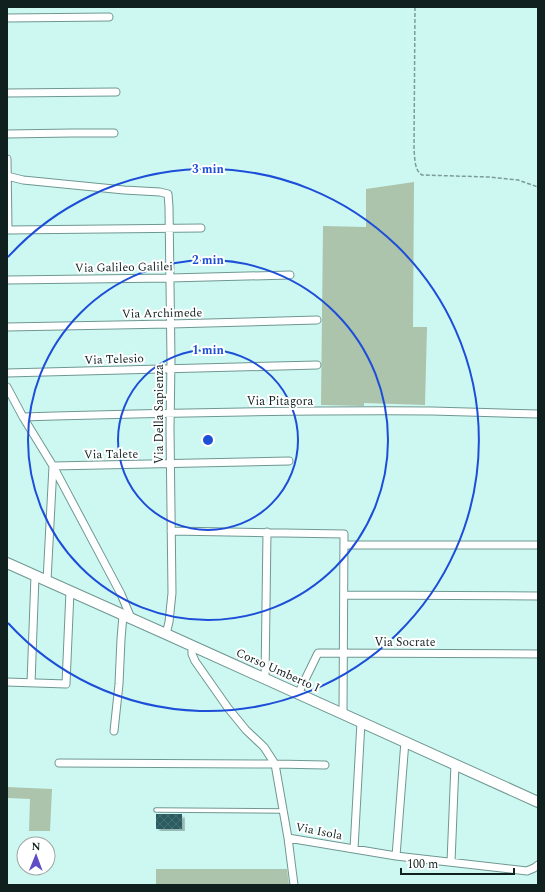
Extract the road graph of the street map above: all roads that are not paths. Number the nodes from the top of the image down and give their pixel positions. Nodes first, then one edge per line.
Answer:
1 (108, 17) dead end
2 (7, 18) edge
3 (116, 92) dead end
4 (7, 93) edge
5 (114, 133) dead end
6 (7, 134) edge
7 (7, 159) edge
8 (7, 176) edge
9 (169, 228) junction
10 (201, 228) dead end
11 (8, 230) edge
12 (290, 275) dead end
13 (170, 278) junction
14 (7, 280) edge
15 (317, 320) dead end
16 (170, 324) junction
17 (7, 326) edge
18 (317, 365) dead end
19 (171, 369) junction
20 (7, 373) edge
21 (7, 387) edge
22 (170, 413) junction
23 (538, 414) edge
24 (23, 417) junction
25 (289, 461) dead end
26 (170, 463) junction
27 (53, 466) junction
28 (171, 531) junction
29 (267, 532) junction
30 (344, 545) junction
31 (538, 545) edge
32 (7, 563) edge
33 (36, 576) junction
34 (47, 581) junction
35 (70, 591) junction
36 (344, 594) junction
37 (538, 596) edge
38 (127, 616) junction
39 (166, 634) junction
40 (192, 646) junction
41 (343, 653) junction
42 (538, 654) edge
43 (265, 679) junction
44 (7, 682) edge
45 (31, 683) junction
46 (298, 694) junction
47 (342, 713) junction
48 (361, 722) junction
49 (114, 731) dead end
50 (404, 741) junction
51 (59, 763) dead end
52 (275, 764) junction
53 (455, 764) junction
54 (325, 765) dead end
55 (538, 802) edge
56 (156, 810) dead end
57 (283, 812) junction
58 (288, 838) junction
59 (354, 849) junction
60 (396, 856) junction
61 (450, 862) junction
62 (538, 865) edge
63 (294, 885) edge

1 - 2 street
3 - 4 street
5 - 6 street
7 - 8 street
8 - 9 street, Via Della Sapienza
8 - 11 street
9 - 10 street
9 - 11 street
9 - 13 street, Via Della Sapienza
12 - 13 street, Via Galileo Galilei
13 - 14 street, Via Galileo Galilei
13 - 16 street, Via Della Sapienza
15 - 16 street, Via Archimede
16 - 17 street, Via Archimede
16 - 19 street, Via Della Sapienza
18 - 19 street, Via Telesio
19 - 20 street, Via Telesio
19 - 22 street, Via Della Sapienza
21 - 24 street
22 - 23 street, Via Pitagora
22 - 24 street, Via Pitagora
22 - 26 street, Via Della Sapienza
24 - 27 street
25 - 26 street, Via Talete
26 - 27 street, Via Talete
26 - 28 street, Via Della Sapienza
27 - 34 street
27 - 38 street
28 - 29 street
28 - 39 street, Via Della Sapienza
29 - 30 street
29 - 43 street
30 - 31 street
30 - 36 street
32 - 33 street, Corso Umberto I
33 - 34 street, Corso Umberto I
33 - 45 street
34 - 35 street, Corso Umberto I
35 - 38 street, Corso Umberto I
35 - 45 street
36 - 37 street
36 - 41 street
38 - 39 street, Corso Umberto I
38 - 49 street
39 - 40 street, Corso Umberto I
40 - 43 street, Corso Umberto I
40 - 52 street, Via Isola
41 - 42 street, Via Socrate
41 - 46 street, Via Socrate
41 - 47 street
43 - 46 street, Corso Umberto I
44 - 45 street
46 - 47 street, Corso Umberto I
47 - 48 street, Corso Umberto I
48 - 50 street, Corso Umberto I
48 - 59 street
50 - 53 street, Corso Umberto I
50 - 60 street
51 - 52 street
52 - 54 street
52 - 57 street, Via Isola
53 - 55 street, Corso Umberto I
53 - 61 street
56 - 57 lane
57 - 58 street, Via Isola
58 - 59 street, Via Isola
58 - 63 street
59 - 60 street, Via Isola
60 - 61 street, Via Isola
61 - 62 street, Via Isola

